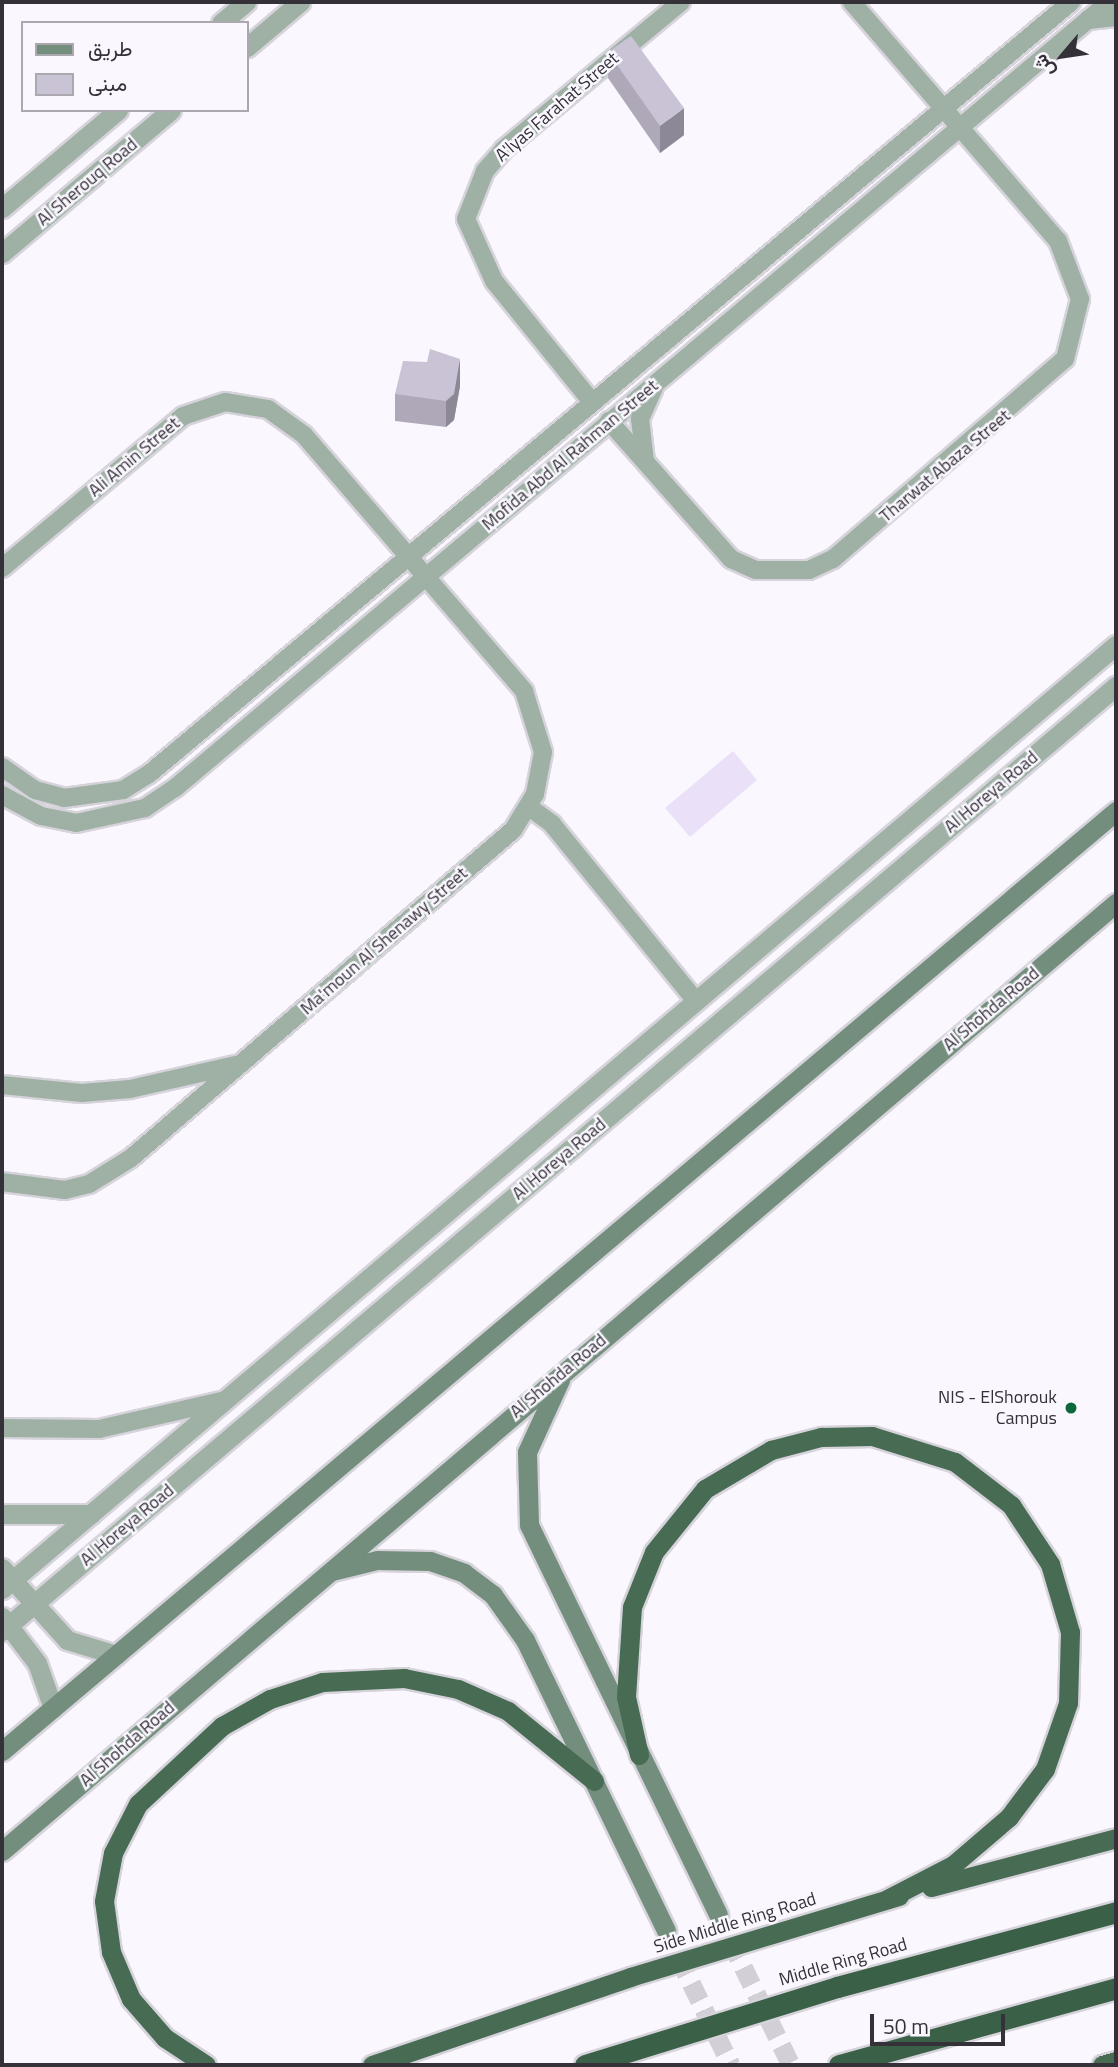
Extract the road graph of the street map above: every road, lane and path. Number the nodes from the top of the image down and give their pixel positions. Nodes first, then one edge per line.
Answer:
1 (246, 2) edge
2 (300, 2) edge
3 (681, 2) edge
4 (852, 2) edge
5 (1071, 2) edge
6 (1109, 2) edge
7 (1116, 16) edge
8 (1088, 19) junction
9 (223, 21) edge
10 (248, 46) edge
11 (946, 106) junction
12 (116, 112) edge
13 (170, 112) edge
14 (962, 125) junction
15 (2, 208) edge
16 (2, 253) edge
17 (661, 379) junction
18 (592, 402) junction
19 (609, 421) junction
20 (646, 465) junction
21 (412, 555) junction
22 (2, 568) edge
23 (428, 574) junction
24 (1116, 645) edge
25 (1116, 686) edge
26 (2, 767) edge
27 (2, 795) edge
28 (528, 807) junction
29 (1116, 811) edge
30 (1116, 903) edge
31 (696, 1001) junction
32 (240, 1064) junction
33 (2, 1085) edge
34 (2, 1182) edge
35 (566, 1369) junction
36 (226, 1400) junction
37 (2, 1428) edge
38 (2, 1514) edge
39 (91, 1514) junction
40 (324, 1573) junction
41 (5, 1579) edge
42 (33, 1605) junction
43 (4, 1624) edge
44 (116, 1655) junction
45 (53, 1708) junction
46 (2, 1751) edge
47 (639, 1755) junction
48 (594, 1782) junction
49 (1116, 1838) edge
50 (2, 1851) edge
51 (887, 1899) junction
52 (1116, 1912) edge
53 (718, 1915) tunnel mouth
54 (666, 1931) tunnel mouth
55 (1116, 1988) edge
56 (1116, 2062) edge
57 (206, 2065) edge
58 (372, 2065) edge
59 (585, 2065) edge
60 (839, 2065) edge
61 (1102, 2065) edge

1 - 9 street
2 - 10 street
3 - 18 street, A'lyas Farahat Street
4 - 11 street
5 - 11 street, Mofida Abd Al Rahman Street
6 - 8 street, Mofida Abd Al Rahman Street
7 - 8 street
8 - 14 street, Mofida Abd Al Rahman Street
11 - 14 street
11 - 18 street, Mofida Abd Al Rahman Street
12 - 15 street, Al Sherouq Road
13 - 16 street, Al Sherouq Road
14 - 17 street, Mofida Abd Al Rahman Street
14 - 20 street, Tharwat Abaza Street
17 - 19 street, Mofida Abd Al Rahman Street
17 - 20 street
18 - 19 street
18 - 19 street
18 - 21 street, Mofida Abd Al Rahman Street
19 - 20 street, Tharwat Abaza Street
19 - 23 street, Mofida Abd Al Rahman Street
21 - 22 street, Ali Amin Street
21 - 23 street, Ali Amin Street
21 - 26 street, Mofida Abd Al Rahman Street
23 - 27 street, Mofida Abd Al Rahman Street
23 - 28 street, Ma'moun Al Shenawy Street
24 - 31 street, Al Horeya Road
25 - 42 street, Al Horeya Road
28 - 31 street
28 - 32 street, Ma'moun Al Shenawy Street
29 - 44 main road
30 - 35 main road, Al Shohda Road
31 - 36 street, Al Horeya Road
32 - 33 street
32 - 34 street, Ma'moun Al Shenawy Street
35 - 40 main road, Al Shohda Road
35 - 47 main road
36 - 37 street
36 - 39 street, Al Horeya Road
38 - 39 street
39 - 41 street, Al Horeya Road
40 - 48 main road
40 - 50 main road, Al Shohda Road
41 - 42 street
42 - 43 street, Al Horeya Road
42 - 44 street
43 - 45 street
44 - 45 main road
45 - 46 main road
47 - 51 highway
47 - 53 main road
48 - 54 main road
48 - 57 highway
49 - 51 highway, Side Middle Ring Road
51 - 58 highway, Side Middle Ring Road
52 - 59 highway, Middle Ring Road
55 - 60 highway
56 - 61 highway

